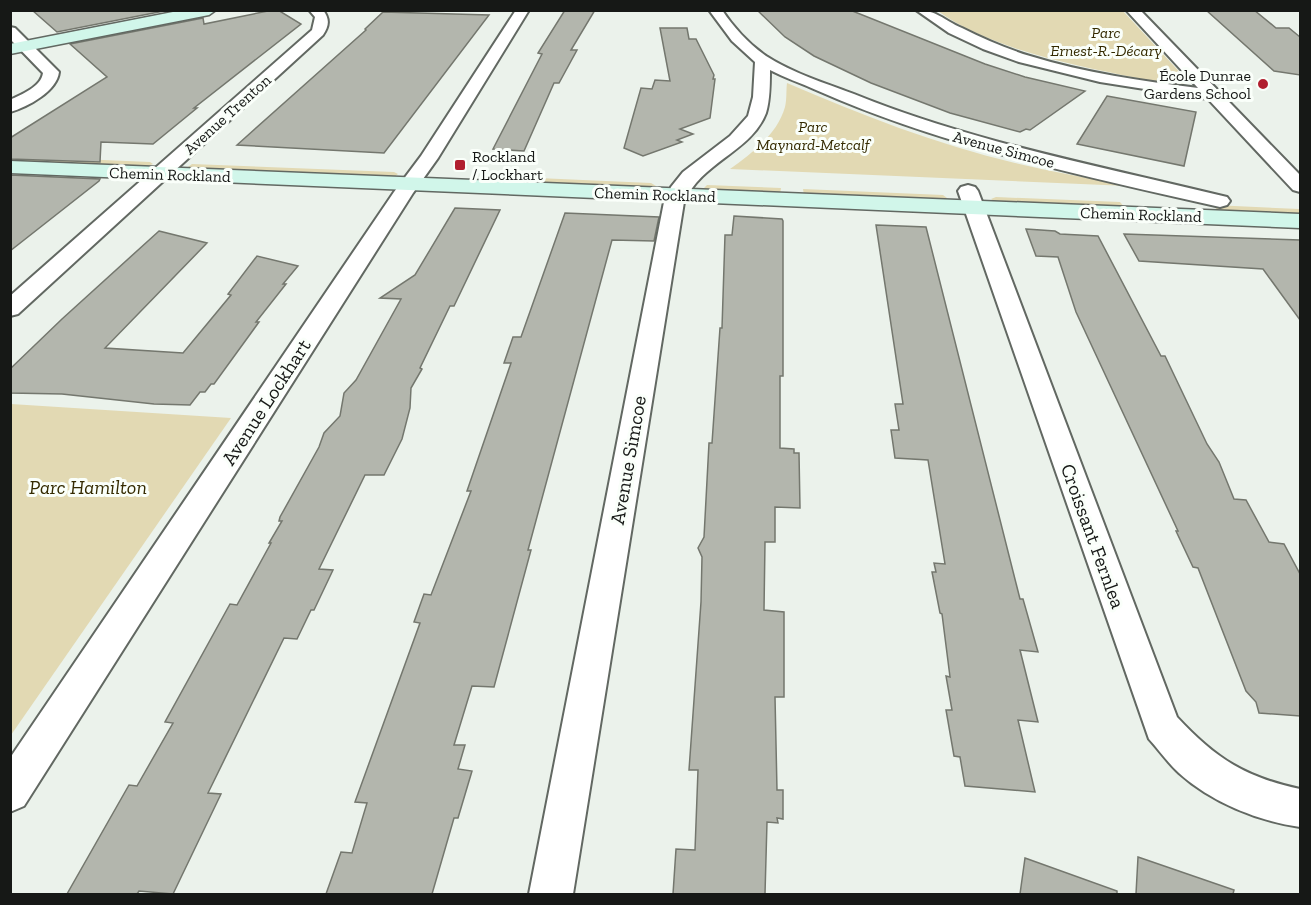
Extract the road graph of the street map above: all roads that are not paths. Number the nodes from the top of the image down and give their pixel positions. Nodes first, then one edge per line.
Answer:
1 (159, 10) edge
2 (209, 10) edge
3 (315, 10) edge
4 (523, 10) edge
5 (715, 10) edge
6 (922, 10) edge
7 (1132, 10) edge
8 (15, 40) edge
9 (763, 60) junction
10 (1213, 95) junction
11 (10, 107) edge
12 (10, 152) edge
13 (177, 159) junction
14 (10, 167) edge
15 (160, 173) junction
16 (416, 176) junction
17 (1300, 186) edge
18 (680, 187) junction
19 (971, 199) junction
20 (1220, 201) junction
21 (1300, 204) edge
22 (1300, 220) edge
23 (10, 309) edge
24 (10, 794) edge
25 (1300, 808) edge
26 (551, 894) edge

1 - 8 street
2 - 8 street
3 - 13 street, Avenue Trenton
4 - 16 street, Avenue Lockhart
5 - 9 street, Avenue Simcoe
6 - 10 street
7 - 10 street
8 - 11 street
9 - 18 street
9 - 20 street, Avenue Simcoe
10 - 17 street
12 - 13 street, Chemin Rockland
13 - 15 street, Avenue Trenton
13 - 16 street, Chemin Rockland
14 - 15 street, Chemin Rockland
15 - 16 street, Chemin Rockland
15 - 23 street, Avenue Trenton
16 - 18 street, Chemin Rockland
16 - 24 street, Avenue Lockhart
18 - 19 street, Chemin Rockland
18 - 26 street, Avenue Simcoe
19 - 20 street, Chemin Rockland
19 - 22 street, Chemin Rockland
19 - 25 street, Croissant Fernlea
20 - 21 street, Chemin Rockland

